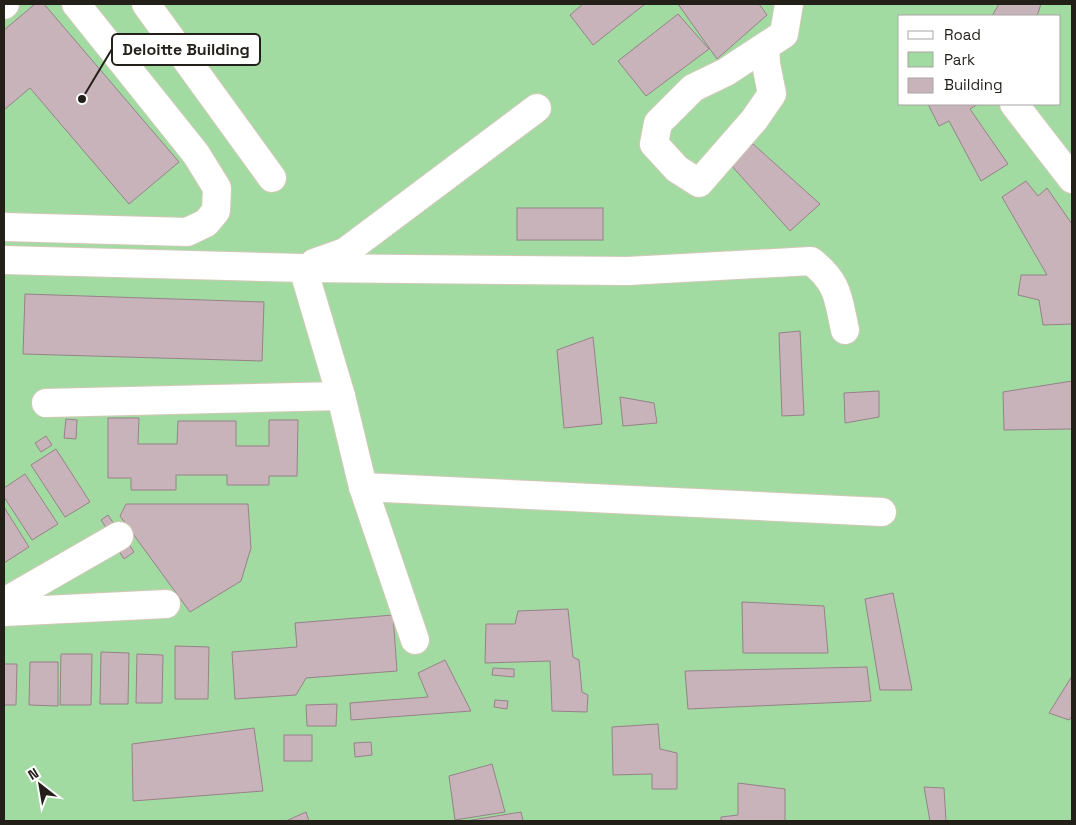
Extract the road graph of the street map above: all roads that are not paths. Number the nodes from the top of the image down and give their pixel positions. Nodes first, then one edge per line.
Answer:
1 (76, 4) edge
2 (146, 4) edge
3 (789, 4) edge
4 (765, 47) junction
5 (1015, 105) edge
6 (537, 108) dead end
7 (272, 178) dead end
8 (1072, 179) edge
9 (4, 227) edge
10 (4, 260) edge
11 (304, 268) junction
12 (845, 330) dead end
13 (341, 396) junction
14 (46, 403) dead end
15 (363, 487) junction
16 (882, 512) dead end
17 (119, 536) dead end
18 (4, 602) edge
19 (166, 604) dead end
20 (4, 612) edge
21 (415, 640) dead end

1 - 9 lane
2 - 7 lane
3 - 4 lane
4 - 4 lane
5 - 8 lane
6 - 11 lane
10 - 11 lane
11 - 12 lane
11 - 13 lane
13 - 14 lane
13 - 15 lane
15 - 16 lane
15 - 21 lane
17 - 18 lane
19 - 20 lane

